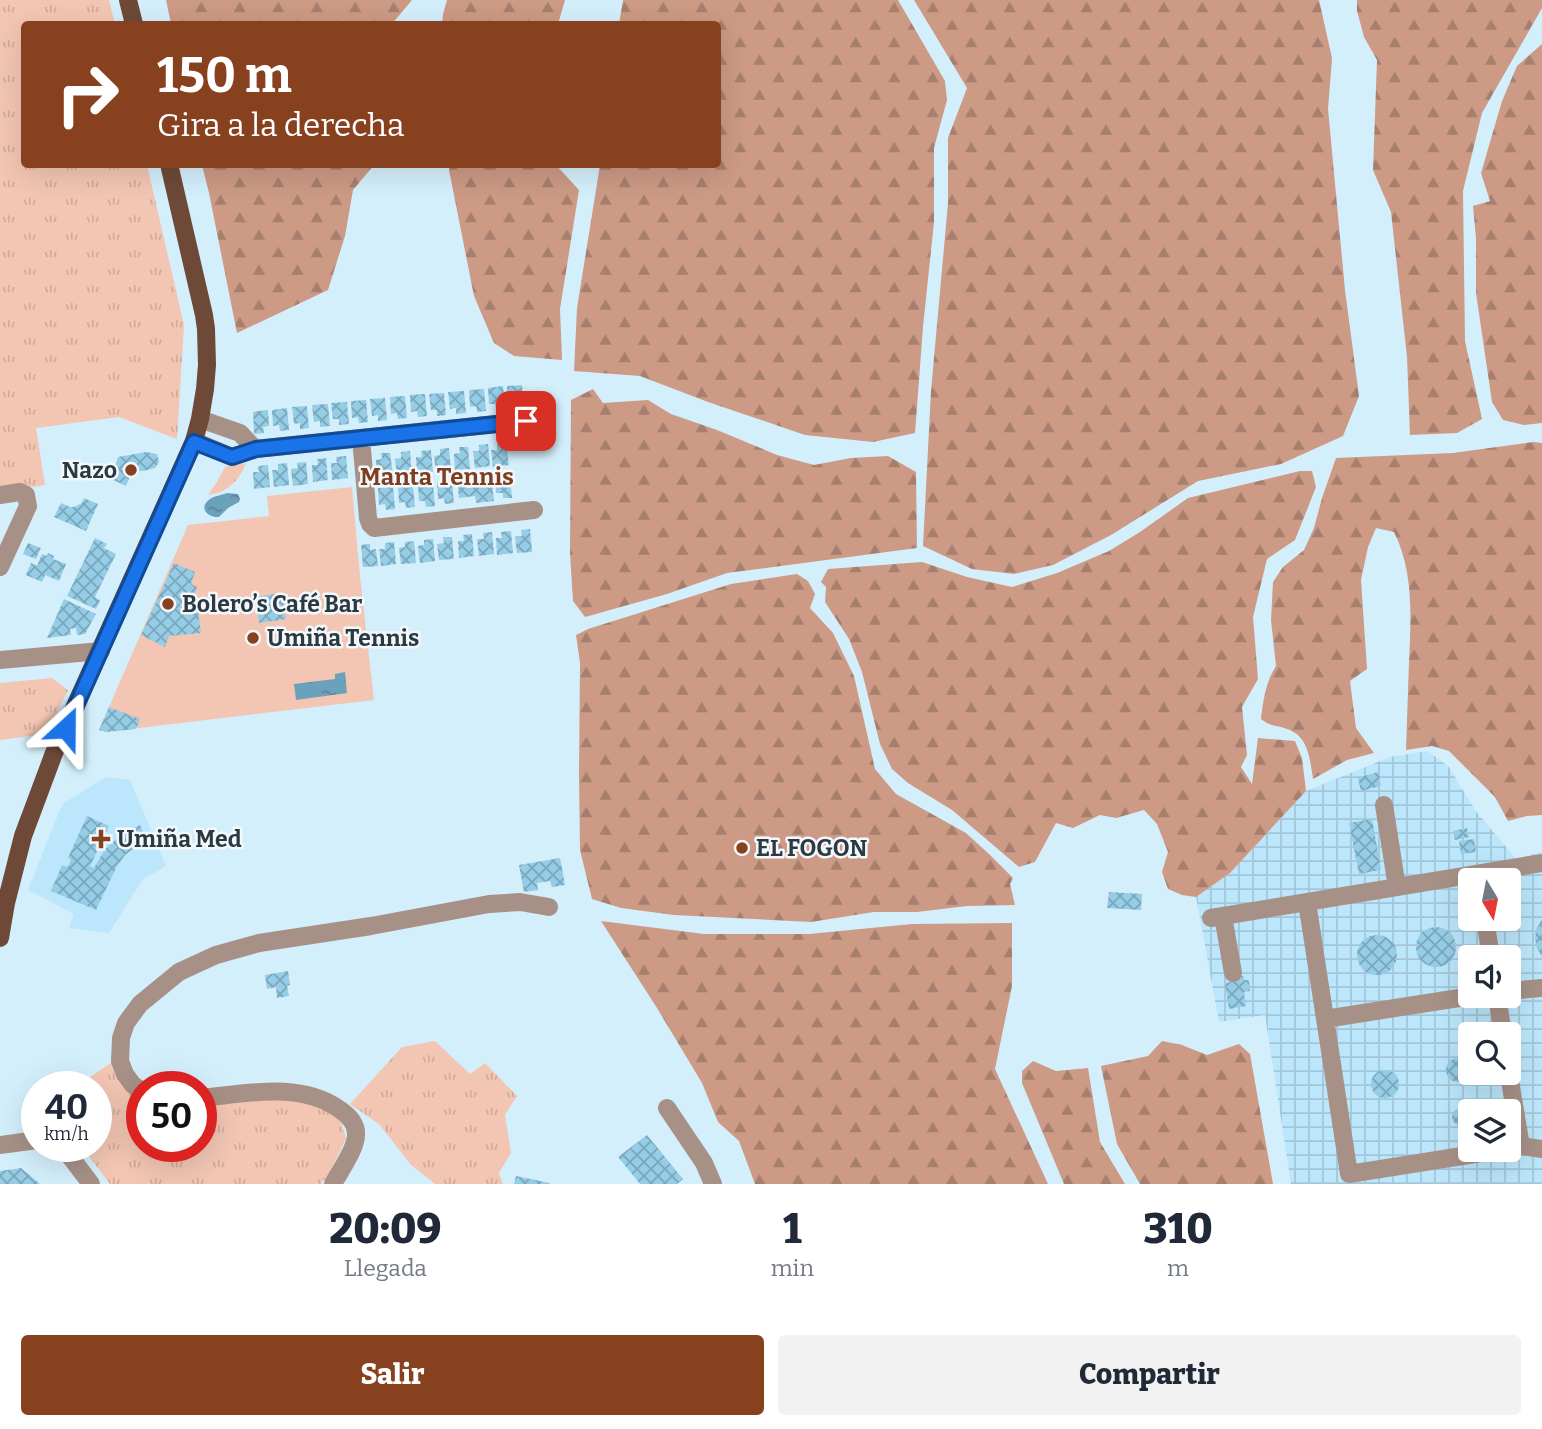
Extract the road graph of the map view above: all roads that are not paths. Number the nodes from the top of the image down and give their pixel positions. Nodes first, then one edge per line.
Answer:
1 (128, 0) edge
2 (133, 21) edge
3 (170, 168) edge
4 (200, 419) junction
5 (526, 421) dead end
6 (362, 438) junction
7 (194, 442) junction
8 (256, 449) junction
9 (0, 495) edge
10 (534, 510) dead end
11 (0, 567) edge
12 (101, 651) junction
13 (0, 660) edge
14 (1384, 805) dead end
15 (1542, 863) edge
16 (1519, 868) edge
17 (1458, 879) edge
18 (1397, 887) junction
19 (1307, 902) junction
20 (549, 907) dead end
21 (0, 938) edge
22 (1233, 973) dead end
23 (1542, 988) edge
24 (1521, 990) edge
25 (1458, 998) edge
26 (1325, 1019) junction
27 (126, 1075) edge
28 (217, 1096) edge
29 (667, 1108) dead end
30 (21, 1142) edge
31 (0, 1145) edge
32 (1521, 1147) edge
33 (1542, 1149) edge
34 (1458, 1157) edge
35 (74, 1162) edge
36 (91, 1184) edge
37 (333, 1184) edge
38 (713, 1184) edge

1 - 2 main road
3 - 4 main road
4 - 7 main road
4 - 8 street
5 - 6 street
6 - 8 street
6 - 10 street
7 - 8 street
7 - 12 main road
9 - 11 street
12 - 13 street
12 - 21 main road
14 - 18 street
15 - 16 street
17 - 18 street
18 - 19 street
19 - 22 street
19 - 26 street
20 - 27 street
23 - 24 street
25 - 26 street
26 - 34 street
28 - 37 street
29 - 38 street
30 - 31 street
32 - 33 street
35 - 36 street

